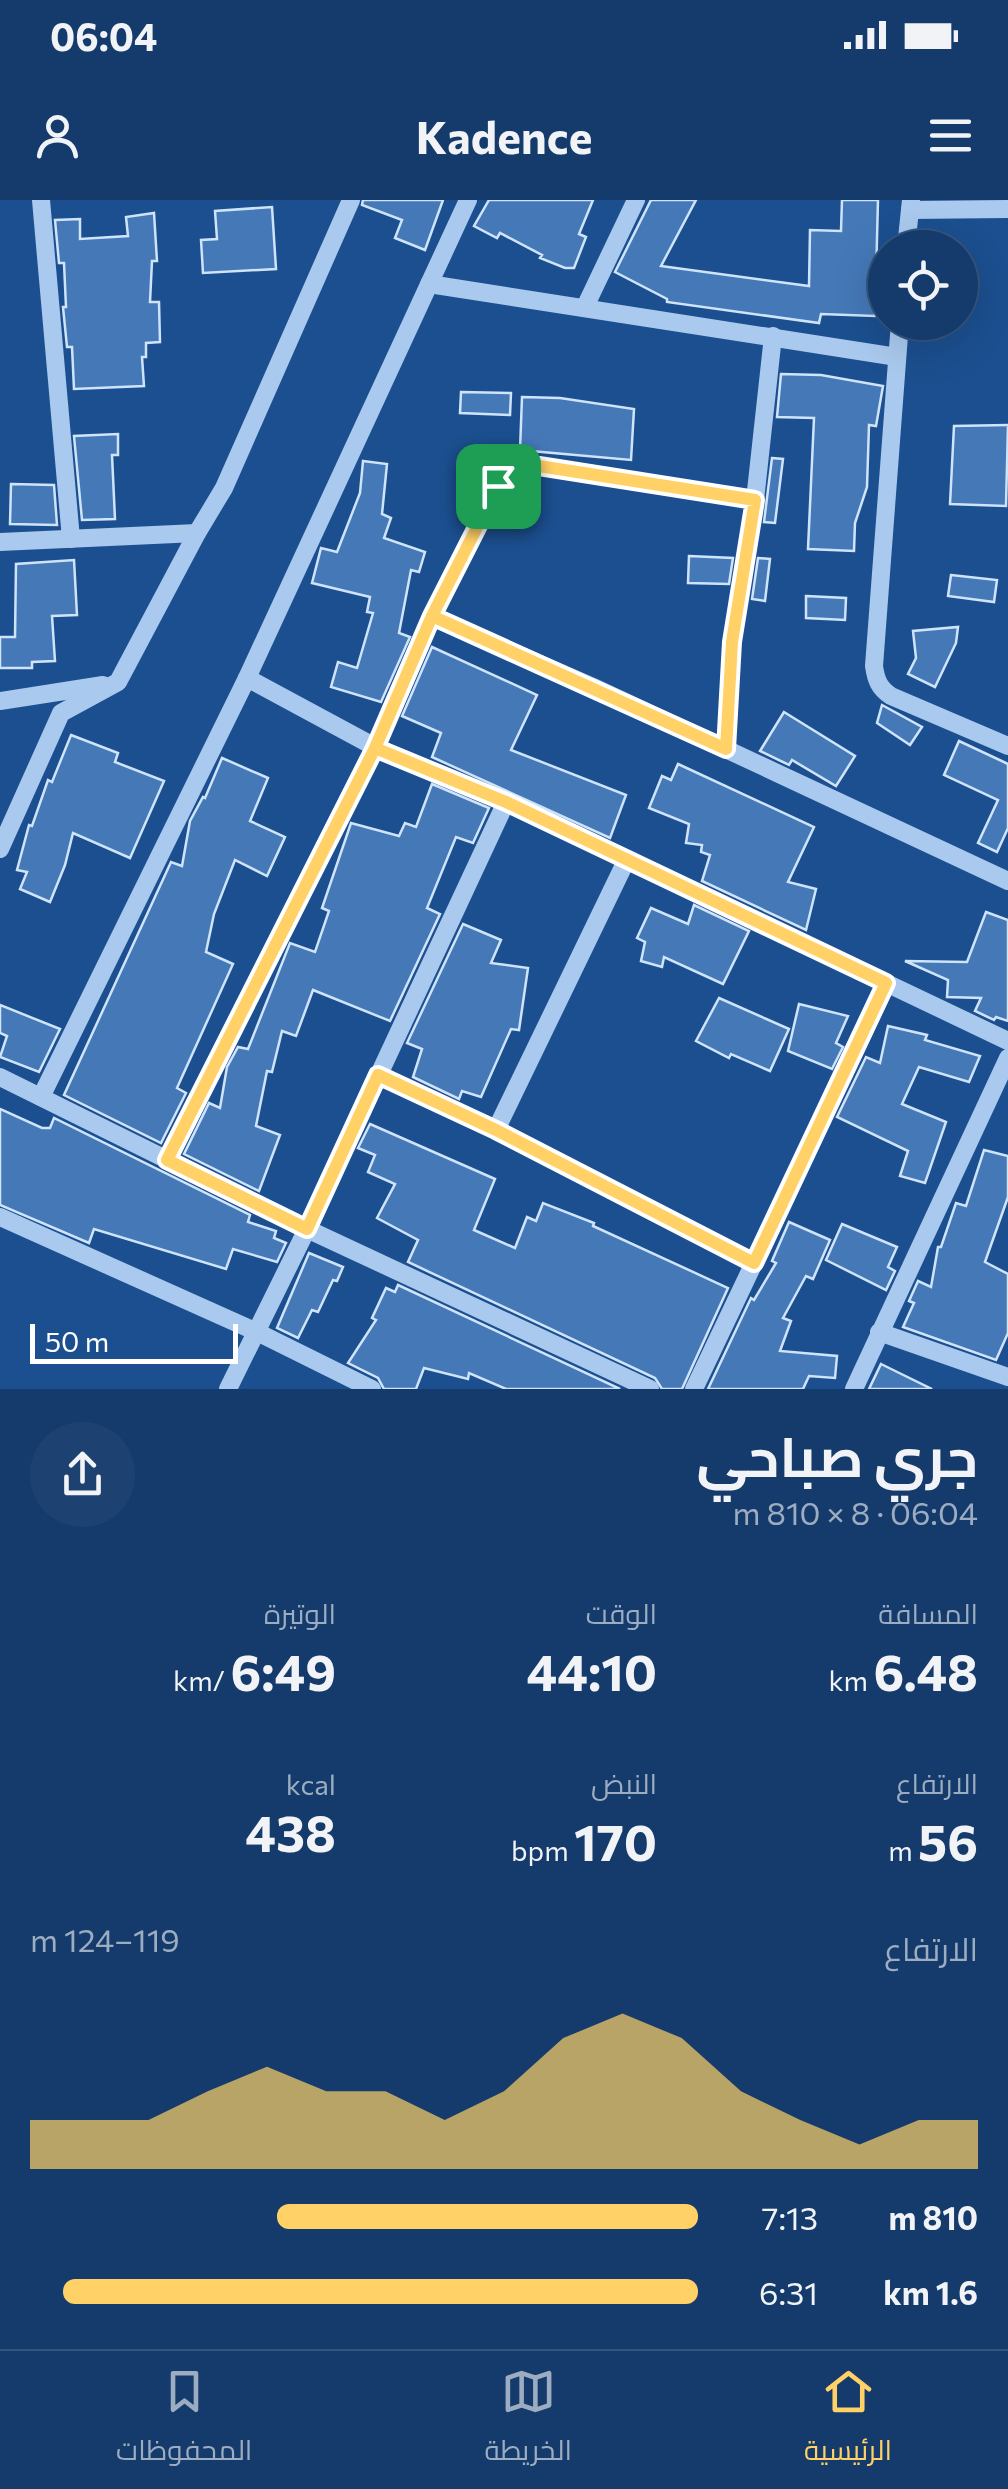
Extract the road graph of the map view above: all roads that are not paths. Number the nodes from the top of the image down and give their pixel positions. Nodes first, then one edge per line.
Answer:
1 (41, 200) edge
2 (336, 200) edge
3 (352, 200) edge
4 (468, 200) edge
5 (636, 200) edge
6 (910, 205) edge
7 (1008, 209) edge
8 (340, 226) junction
9 (908, 230) edge
10 (430, 284) junction
11 (585, 308) junction
12 (773, 336) junction
13 (898, 340) edge
14 (897, 358) junction
15 (755, 500) junction
16 (197, 533) junction
17 (71, 539) junction
18 (0, 542) edge
19 (432, 616) junction
20 (247, 678) junction
21 (118, 682) junction
22 (0, 701) edge
23 (1008, 746) edge
24 (375, 748) junction
25 (726, 749) junction
26 (506, 802) junction
27 (0, 848) edge
28 (627, 860) junction
29 (1008, 882) edge
30 (886, 983) junction
31 (1008, 1041) edge
32 (1008, 1058) edge
33 (378, 1075) junction
34 (0, 1077) edge
35 (42, 1098) junction
36 (496, 1130) junction
37 (167, 1160) junction
38 (0, 1217) edge
39 (307, 1229) junction
40 (754, 1263) junction
41 (256, 1332) junction
42 (879, 1332) junction
43 (1008, 1377) edge
44 (228, 1389) edge
45 (372, 1389) edge
46 (650, 1389) edge
47 (694, 1389) edge
48 (854, 1389) edge

1 - 17 street
2 - 8 street
3 - 8 street
4 - 10 street
5 - 11 street
6 - 7 street
6 - 9 street
8 - 16 street
10 - 11 street
10 - 20 street
11 - 12 street
12 - 14 street
12 - 15 street
13 - 14 street
14 - 23 street
15 - 19 street
15 - 25 street
16 - 17 street
16 - 21 street
17 - 18 street
19 - 24 street
19 - 25 street
20 - 24 street
20 - 35 street
21 - 22 street
21 - 27 street
24 - 26 street
24 - 37 street
25 - 29 street
26 - 28 street
26 - 33 street
28 - 30 street
28 - 36 street
30 - 31 street
30 - 40 street
32 - 42 street
33 - 36 street
33 - 39 street
34 - 35 street
35 - 37 street
36 - 40 street
37 - 39 street
38 - 41 street
39 - 41 street
39 - 46 street
40 - 47 street
41 - 44 street
41 - 45 street
42 - 43 street
42 - 48 street

